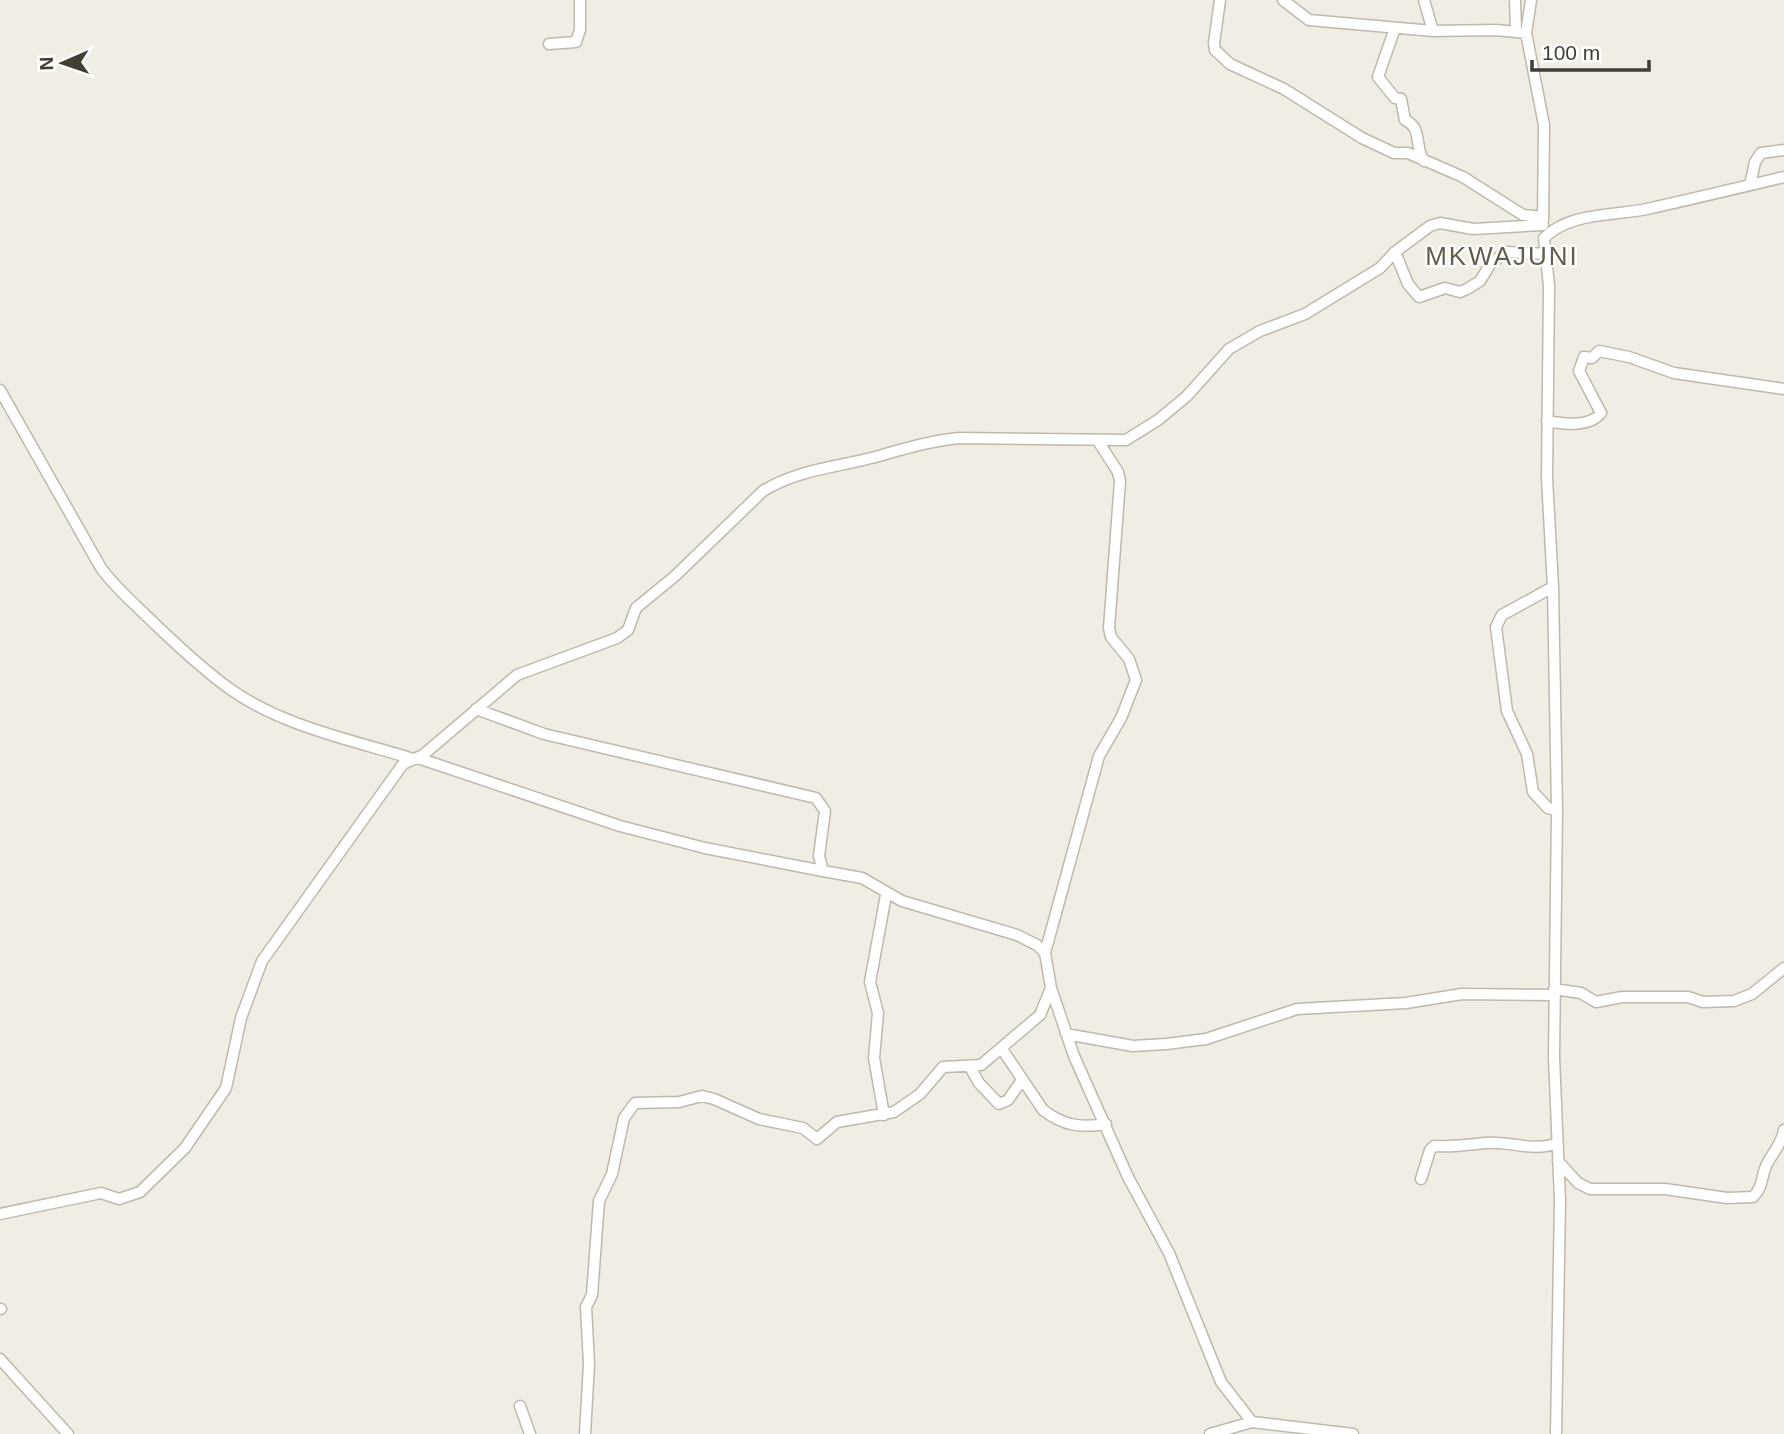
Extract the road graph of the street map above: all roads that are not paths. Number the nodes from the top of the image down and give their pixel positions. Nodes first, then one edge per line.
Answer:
1 (580, 0) edge
2 (1220, 0) edge
3 (1283, 0) edge
4 (1424, 0) edge
5 (1515, 0) edge
6 (1531, 0) edge
7 (1395, 28) junction
8 (1433, 31) junction
9 (1521, 32) junction
10 (549, 44) dead end
11 (1784, 150) edge
12 (1424, 161) junction
13 (1784, 177) edge
14 (1750, 185) junction
15 (1543, 221) junction
16 (1544, 237) junction
17 (1395, 251) junction
18 (1546, 254) junction
19 (1784, 389) edge
20 (0, 390) edge
21 (1547, 421) junction
22 (1098, 442) junction
23 (1553, 587) junction
24 (476, 709) junction
25 (414, 758) junction
26 (1557, 810) junction
27 (823, 871) junction
28 (886, 895) junction
29 (1045, 953) junction
30 (1784, 968) edge
31 (1051, 988) junction
32 (1554, 992) junction
33 (1066, 1034) junction
34 (1002, 1049) junction
35 (970, 1067) junction
36 (1022, 1080) junction
37 (884, 1115) junction
38 (1106, 1124) junction
39 (1784, 1129) edge
40 (1557, 1143) junction
41 (1558, 1161) junction
42 (1421, 1179) dead end
43 (0, 1214) edge
44 (0, 1359) edge
45 (520, 1406) dead end
46 (1252, 1422) junction
47 (68, 1434) edge
48 (530, 1434) edge
49 (585, 1434) edge
50 (1215, 1434) edge
51 (1353, 1434) edge
52 (1556, 1434) edge

1 - 10 street
2 - 12 street
3 - 7 street
4 - 8 street
5 - 9 street
6 - 9 street
7 - 8 street
7 - 12 street
8 - 9 street
9 - 15 street
11 - 14 street
12 - 15 street
13 - 14 street
14 - 16 street
15 - 16 street
15 - 17 street
16 - 18 street
17 - 18 street
17 - 22 street
18 - 21 street
19 - 21 street
20 - 25 street
21 - 23 street
22 - 24 street
22 - 29 street
23 - 26 street
23 - 26 street
24 - 25 street
24 - 27 street
25 - 27 street
25 - 43 street
26 - 32 street
27 - 28 street
28 - 29 street
28 - 37 street
29 - 31 street
30 - 32 street
31 - 33 street
31 - 34 street
32 - 33 street
32 - 40 street
33 - 38 street
34 - 35 street
34 - 36 street
35 - 36 street
35 - 37 street
36 - 38 street
37 - 49 street
38 - 46 street
39 - 41 street
40 - 41 street
40 - 42 street
41 - 52 street
44 - 47 street
45 - 48 street
46 - 50 street
46 - 51 street

